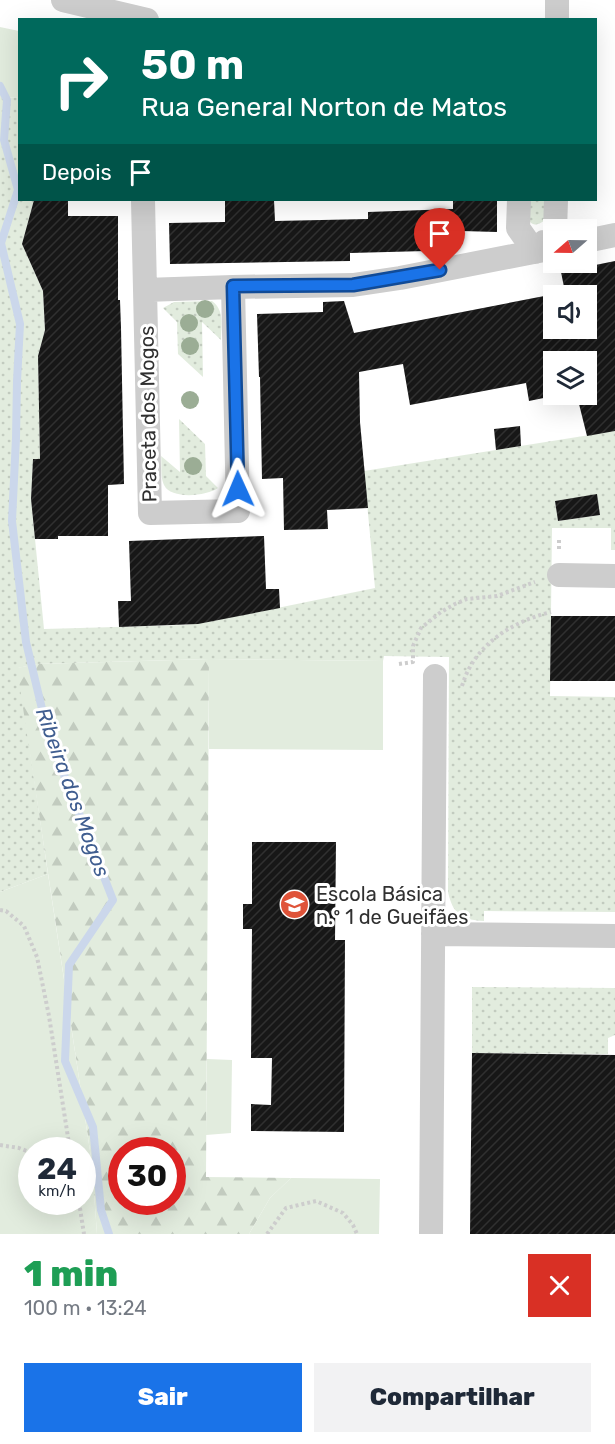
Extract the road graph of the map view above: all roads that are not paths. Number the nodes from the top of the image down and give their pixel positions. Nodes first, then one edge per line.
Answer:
1 (63, 0) edge
2 (557, 0) edge
3 (139, 18) edge
4 (557, 18) edge
5 (143, 201) edge
6 (519, 201) edge
7 (556, 201) edge
8 (555, 219) edge
9 (615, 235) edge
10 (597, 239) edge
11 (543, 249) edge
12 (543, 250) edge
13 (233, 286) junction
14 (145, 290) junction
15 (559, 575) road end
16 (615, 576) edge
17 (435, 676) dead end
18 (433, 934) junction
19 (615, 936) edge
20 (431, 1234) edge

1 - 3 street
2 - 4 street
5 - 14 street
6 - 11 street
7 - 8 street
9 - 10 street
12 - 13 street
13 - 14 street
13 - 14 street, Praceta dos Mogos
15 - 16 street
17 - 18 street
18 - 19 street
18 - 20 street

